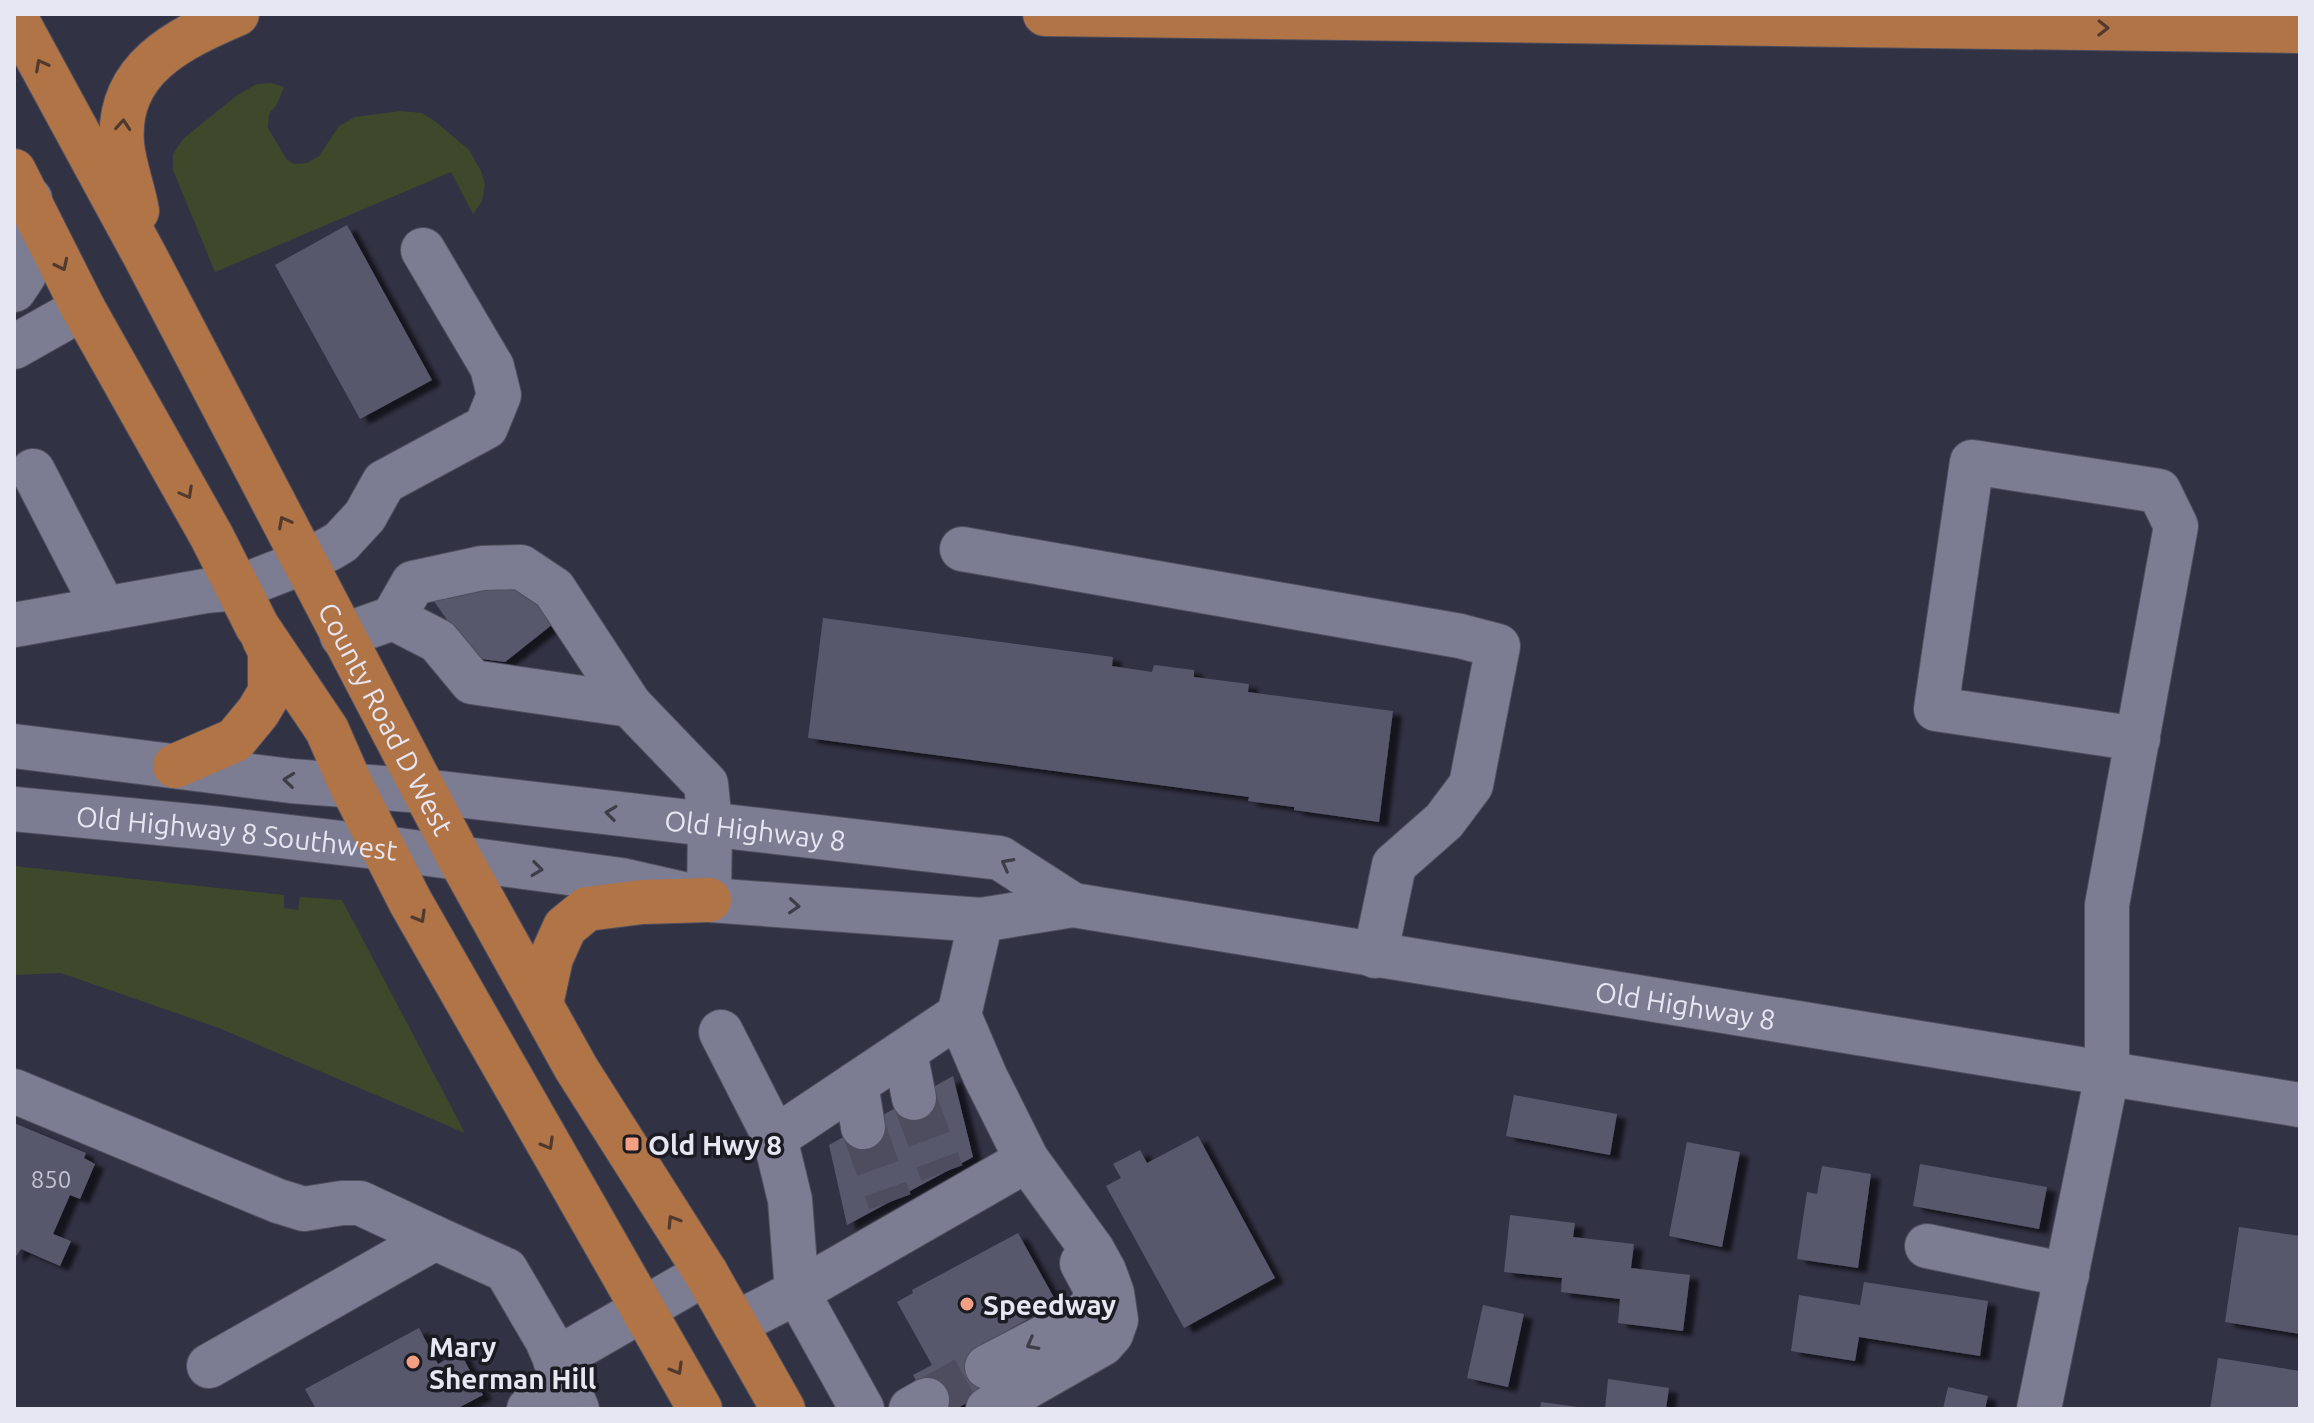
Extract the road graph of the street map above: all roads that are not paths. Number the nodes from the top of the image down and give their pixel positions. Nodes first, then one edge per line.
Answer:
1 (237, 14) edge
2 (1045, 14) edge
3 (14, 15) edge
4 (2300, 31) edge
5 (22, 185) edge
6 (423, 250) dead end
7 (145, 256) junction
8 (14, 290) edge
9 (83, 308) junction
10 (14, 347) edge
11 (33, 471) dead end
12 (962, 549) dead end
13 (304, 562) junction
14 (237, 588) junction
15 (104, 609) junction
16 (393, 618) junction
17 (14, 625) edge
18 (257, 626) junction
19 (342, 636) junction
20 (630, 705) junction
21 (2138, 739) junction
22 (14, 746) edge
23 (175, 766) junction
24 (351, 785) junction
25 (423, 791) junction
26 (14, 809) edge
27 (710, 824) junction
28 (384, 848) junction
29 (460, 859) junction
30 (709, 900) junction
31 (1073, 905) junction
32 (981, 920) junction
33 (1375, 956) junction
34 (541, 1004) junction
35 (959, 1015) junction
36 (721, 1032) dead end
37 (905, 1052) junction
38 (2107, 1075) junction
39 (856, 1084) junction
40 (14, 1091) edge
41 (914, 1098) tunnel mouth
42 (2300, 1105) edge
43 (863, 1127) tunnel mouth
44 (775, 1138) junction
45 (1027, 1160) junction
46 (435, 1238) junction
47 (1927, 1246) dead end
48 (706, 1273) junction
49 (2067, 1275) junction
50 (797, 1292) junction
51 (642, 1310) junction
52 (735, 1324) junction
53 (209, 1366) dead end
54 (566, 1386) edge
55 (987, 1388) tunnel mouth
56 (529, 1409) edge
57 (700, 1409) edge
58 (783, 1409) edge
59 (862, 1409) edge
60 (2039, 1409) edge

7 -> 1 main road
2 -> 4 main road
7 -> 3 main road, County Road D West
5 - 8 street
5 -> 9 main road, County Road D West
6 - 13 street
13 -> 7 main road, County Road D West
9 - 10 street
9 -> 14 main road, County Road D West
11 - 15 street
12 - 33 street
13 - 14 street
13 - 19 main road, County Road D West
14 - 15 street
14 - 18 main road, County Road D West
15 - 17 street
16 - 19 street
16 - 20 street
16 - 20 street
18 - 23 main road
18 - 24 main road, County Road D West
19 - 25 main road, County Road D West
20 - 27 street
21 - 21 street
21 - 38 street
22 - 23 street, Old Highway 8 Southwest
24 -> 23 street, Old Highway 8 Southwest
24 - 25 street, Old Highway 8 Southwest
24 - 28 main road, County Road D West
27 -> 25 street, Old Highway 8
25 - 29 main road, County Road D West
26 - 28 street, Old Highway 8 Southwest
27 - 30 street
31 -> 27 street, Old Highway 8
28 - 29 street, Old Highway 8 Southwest
28 -> 51 main road, County Road D West
29 -> 30 street, Old Highway 8
29 - 34 main road, County Road D West
30 -> 32 street, Old Highway 8
30 - 34 main road
31 - 32 street, Old Highway 8
31 - 33 street, Old Highway 8
32 - 35 street
33 - 38 street, Old Highway 8
48 -> 34 main road, County Road D West
35 - 37 street
35 - 45 street
36 - 44 street
37 - 39 street
37 - 41 street
38 - 42 street, Old Highway 8
38 - 49 street
39 - 43 street
39 - 44 street
40 - 46 street
44 - 50 street
45 - 50 street
45 - 55 street
46 - 53 street
46 - 54 street
47 - 49 street
48 - 51 street
48 - 52 main road, County Road D West
49 - 60 street
50 - 52 street
50 - 59 street
51 - 54 street
51 -> 57 main road, County Road D West
52 - 58 main road, County Road D West
54 - 56 street

